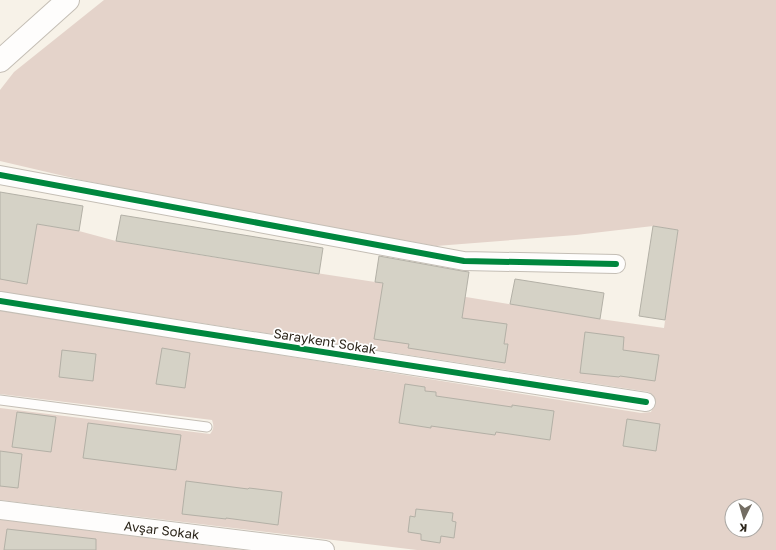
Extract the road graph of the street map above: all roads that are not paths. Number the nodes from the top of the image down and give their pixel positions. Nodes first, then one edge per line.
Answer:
1 (68, 0) edge
2 (0, 61) edge
3 (0, 175) edge
4 (616, 264) dead end
5 (0, 301) edge
6 (0, 400) edge
7 (646, 402) dead end
8 (207, 427) dead end
9 (0, 510) edge
10 (324, 550) edge

1 - 2 street
3 - 4 street
5 - 7 street, Saraykent Sokak
6 - 8 lane
9 - 10 street, Avşar Sokak

